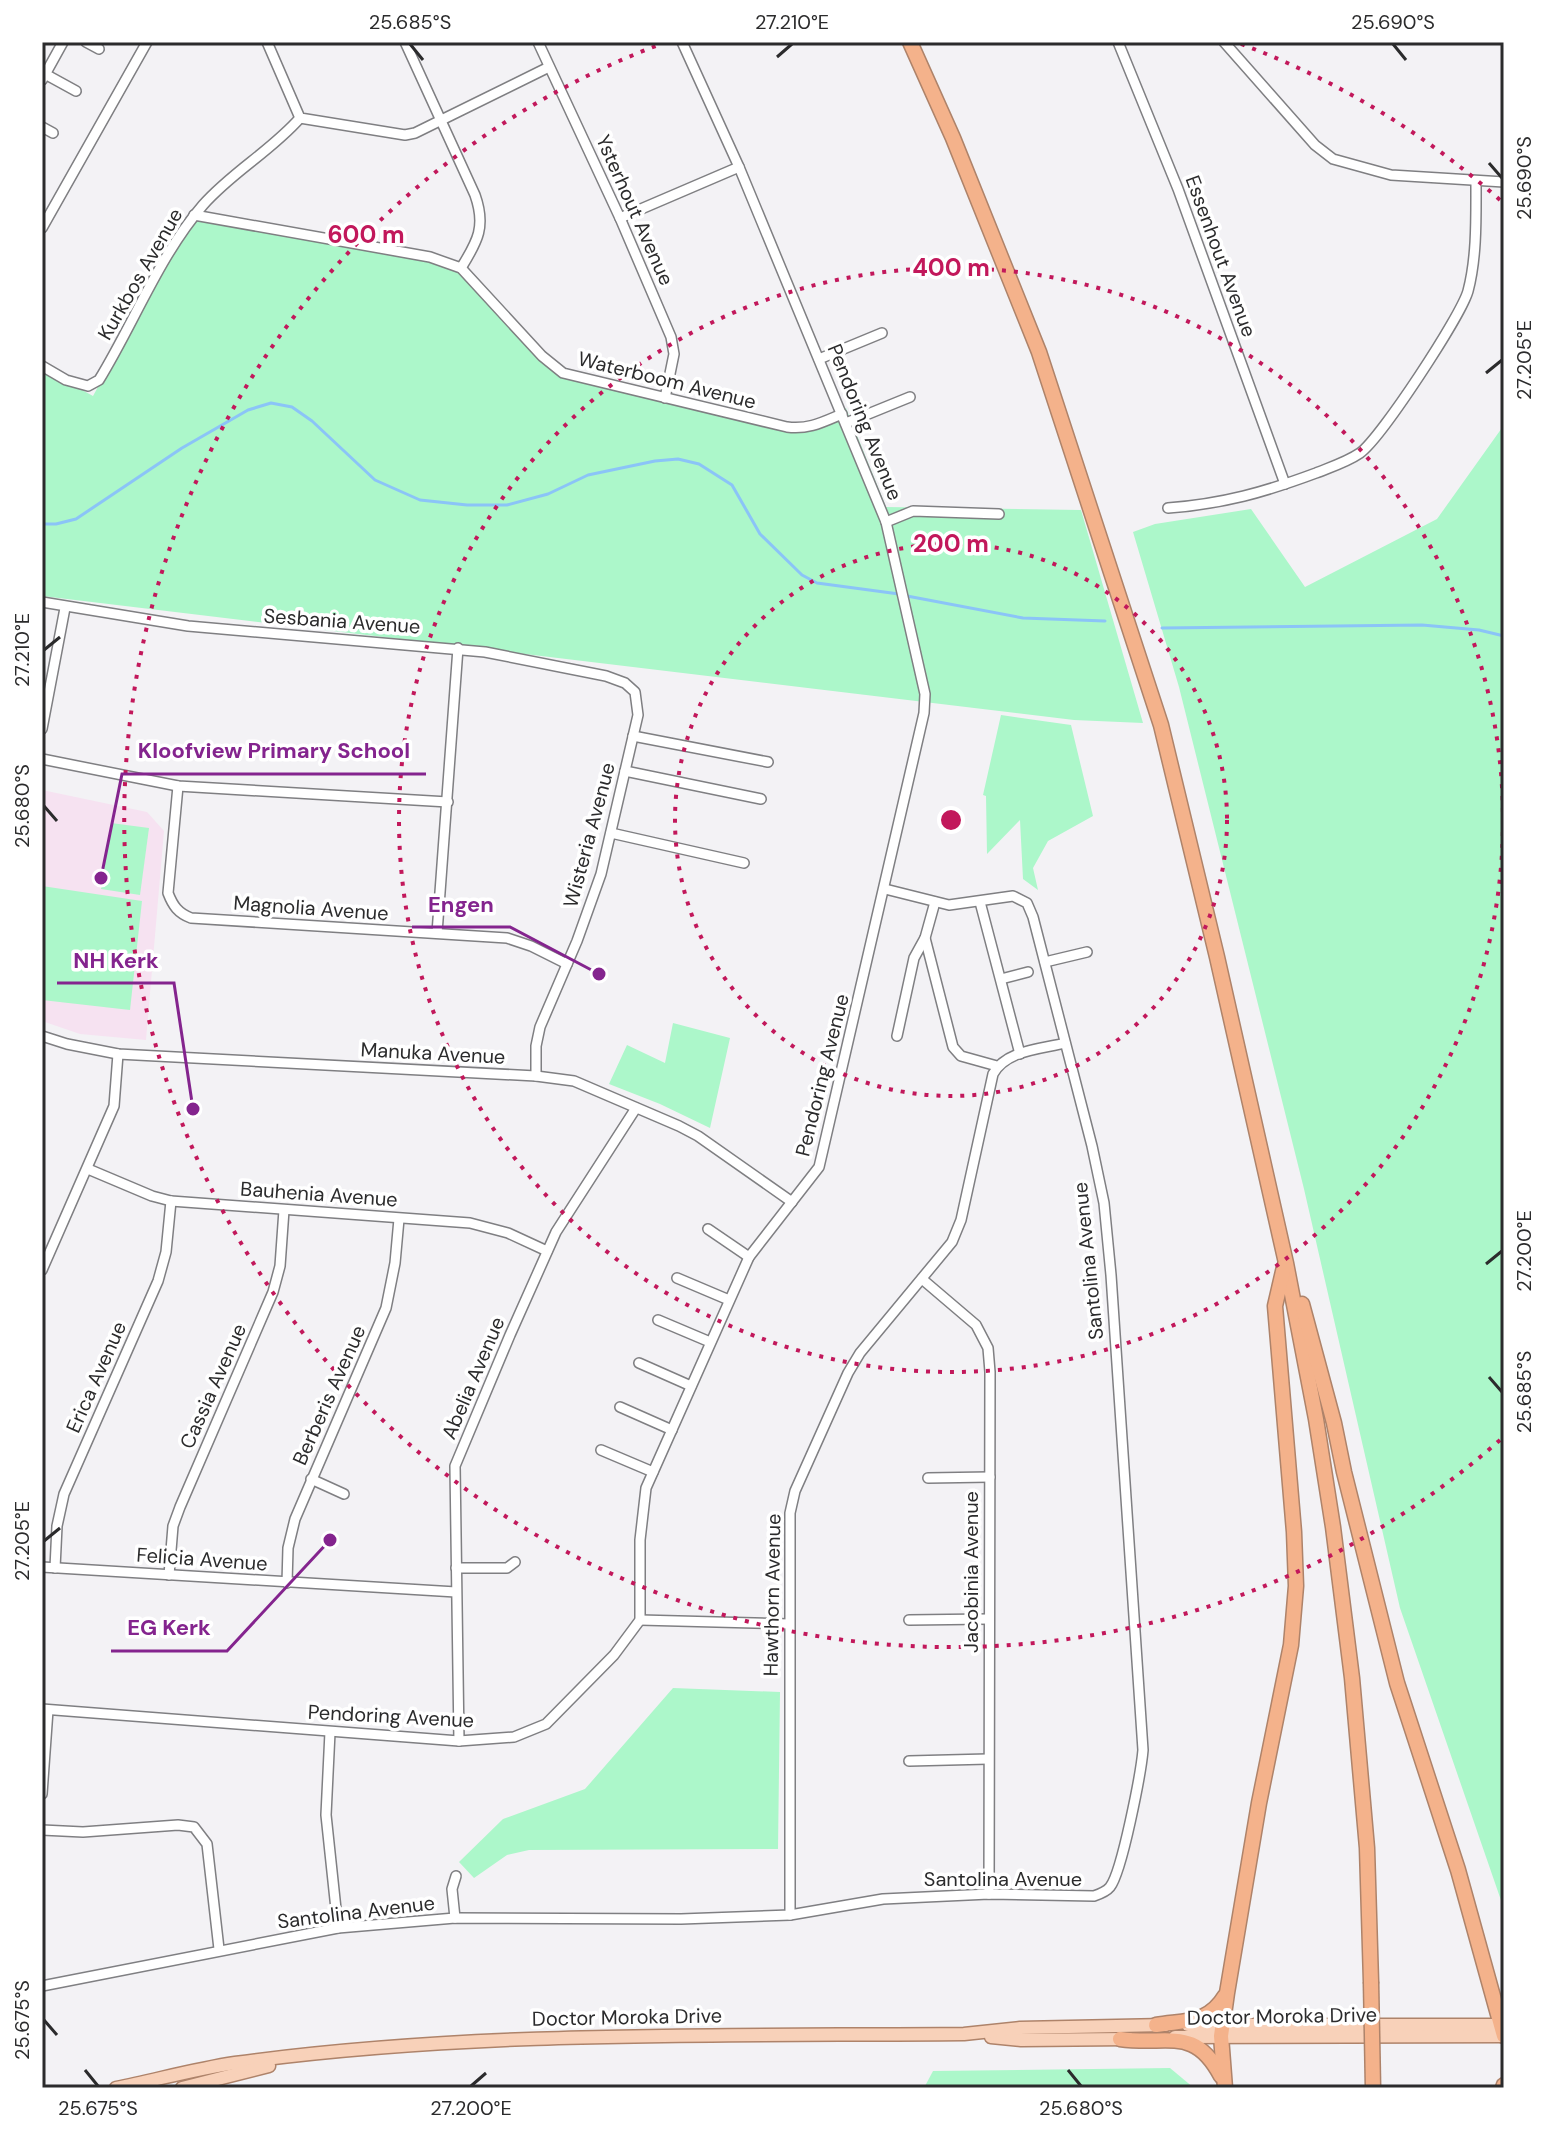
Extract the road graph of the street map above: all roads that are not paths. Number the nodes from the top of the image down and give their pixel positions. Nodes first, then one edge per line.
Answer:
1 (63, 42) edge
2 (86, 42) edge
3 (147, 42) edge
4 (267, 42) edge
5 (405, 42) edge
6 (538, 42) edge
7 (910, 42) edge
8 (1118, 42) edge
9 (1224, 42) edge
10 (685, 43) edge
11 (99, 49) dead end
12 (549, 67) junction
13 (44, 77) edge
14 (76, 91) dead end
15 (300, 118) junction
16 (441, 120) junction
17 (42, 127) edge
18 (53, 133) dead end
19 (739, 167) junction
20 (1476, 182) junction
21 (1504, 182) edge
22 (194, 215) junction
23 (620, 218) junction
24 (42, 228) edge
25 (461, 268) junction
26 (882, 333) dead end
27 (819, 359) junction
28 (42, 366) edge
29 (910, 397) dead end
30 (665, 398) junction
31 (844, 419) junction
32 (1285, 484) junction
33 (1168, 508) dead end
34 (999, 514) dead end
35 (886, 522) junction
36 (42, 602) edge
37 (65, 608) junction
38 (458, 648) junction
39 (635, 692) joint
40 (42, 729) edge
41 (633, 736) junction
42 (42, 759) edge
43 (768, 762) dead end
44 (625, 771) junction
45 (178, 786) junction
46 (761, 799) dead end
47 (448, 802) junction
48 (611, 833) junction
49 (744, 863) dead end
50 (885, 889) junction
51 (935, 902) junction
52 (980, 902) junction
53 (437, 933) junction
54 (925, 938) junction
55 (1087, 952) dead end
56 (1045, 962) junction
57 (567, 964) junction
58 (1028, 972) dead end
59 (1001, 979) junction
60 (42, 1036) edge
61 (897, 1036) dead end
62 (1065, 1043) junction
63 (118, 1054) junction
64 (1020, 1054) junction
65 (997, 1066) junction
66 (536, 1076) junction
67 (636, 1108) junction
68 (88, 1169) junction
69 (171, 1201) junction
70 (792, 1202) junction
71 (284, 1210) junction
72 (399, 1219) junction
73 (708, 1229) dead end
74 (547, 1251) junction
75 (749, 1257) junction
76 (1286, 1263) junction
77 (42, 1270) edge
78 (677, 1278) dead end
79 (922, 1279) junction
80 (729, 1300) junction
81 (658, 1320) dead end
82 (710, 1342) junction
83 (639, 1363) dead end
84 (691, 1386) junction
85 (620, 1407) dead end
86 (672, 1430) junction
87 (601, 1450) dead end
88 (653, 1472) junction
89 (990, 1477) junction
90 (928, 1478) dead end
91 (311, 1479) junction
92 (344, 1494) dead end
93 (515, 1562) dead end
94 (42, 1567) edge
95 (55, 1568) junction
96 (456, 1568) junction
97 (169, 1575) junction
98 (287, 1583) junction
99 (456, 1592) junction
100 (989, 1619) junction
101 (640, 1620) junction
102 (909, 1620) dead end
103 (789, 1624) junction
104 (45, 1710) edge
105 (330, 1732) junction
106 (459, 1741) junction
107 (988, 1759) junction
108 (909, 1761) dead end
109 (42, 1794) edge
110 (42, 1830) edge
111 (456, 1876) dead end
112 (989, 1894) junction
113 (790, 1915) junction
114 (455, 1918) junction
115 (338, 1928) junction
116 (219, 1949) junction
117 (42, 1986) edge
118 (1227, 1993) junction
119 (1156, 2025) junction
120 (1222, 2030) junction
121 (1503, 2030) edge
122 (964, 2034) junction
123 (1120, 2039) junction
124 (291, 2058) junction
125 (1224, 2084) edge
126 (116, 2088) edge
127 (182, 2088) edge
128 (1373, 2088) edge

1 - 13 street
2 - 11 street
3 - 24 street
4 - 15 street
5 - 16 street
6 - 12 street, Ysterhout Avenue
7 - 76 highway
8 - 32 street, Essenhout Avenue
9 - 20 street
10 - 19 street, Pendoring Avenue
12 - 16 street
12 - 23 street, Ysterhout Avenue
13 - 14 street
15 - 16 street
15 - 22 street, Kurkbos Avenue
16 - 25 street
17 - 18 street
19 - 23 street
19 - 27 street, Pendoring Avenue
20 - 21 street
20 - 32 street
22 - 25 street, Waterboom Avenue
22 - 28 street, Kurkbos Avenue
23 - 30 street, Ysterhout Avenue
25 - 30 street, Waterboom Avenue
26 - 27 street
27 - 31 street, Pendoring Avenue
29 - 31 street, Waterboom Avenue
30 - 31 street, Waterboom Avenue
31 - 35 street, Pendoring Avenue
32 - 33 street
34 - 35 street
35 - 50 street, Pendoring Avenue
36 - 37 street, Sesbania Avenue
37 - 38 street, Sesbania Avenue
37 - 40 street
38 - 39 street, Sesbania Avenue
38 - 47 street
39 - 41 street, Wisteria Avenue
41 - 43 street
41 - 44 street, Wisteria Avenue
42 - 45 street
44 - 46 street
44 - 48 street, Wisteria Avenue
45 - 47 street
45 - 53 street, Magnolia Avenue
47 - 53 street
48 - 49 street
48 - 57 street, Wisteria Avenue
50 - 51 street, Santolina Avenue
50 - 70 street, Pendoring Avenue
51 - 52 street, Santolina Avenue
51 - 54 street
52 - 56 street, Santolina Avenue
52 - 59 street
53 - 57 street, Magnolia Avenue
54 - 61 street
54 - 65 street
55 - 56 street
56 - 62 street, Santolina Avenue
57 - 66 street, Wisteria Avenue
58 - 59 street
59 - 64 street
60 - 63 street, Manuka Avenue
62 - 64 street
62 - 112 street, Santolina Avenue
63 - 66 street, Manuka Avenue
63 - 68 street
64 - 65 street
65 - 79 street, Hawthorn Avenue
66 - 67 street, Manuka Avenue
67 - 70 street, Manuka Avenue
67 - 74 street, Abelia Avenue
68 - 69 street, Bauhenia Avenue
68 - 77 street
69 - 71 street, Bauhenia Avenue
69 - 95 street, Erica Avenue
70 - 75 street, Pendoring Avenue
71 - 72 street, Bauhenia Avenue
71 - 97 street, Cassia Avenue
72 - 74 street, Bauhenia Avenue
72 - 91 street, Berberis Avenue
73 - 75 street
74 - 96 street, Abelia Avenue
75 - 80 street, Pendoring Avenue
76 - 118 highway
76 - 121 highway
76 - 128 highway, bridge
78 - 80 street
79 - 89 street, Jacobinia Avenue
79 - 103 street, Hawthorn Avenue
80 - 82 street, Pendoring Avenue
81 - 82 street
82 - 84 street, Pendoring Avenue
83 - 84 street
84 - 86 street, Pendoring Avenue
85 - 86 street
86 - 88 street, Pendoring Avenue
87 - 88 street
88 - 101 street, Pendoring Avenue
89 - 90 street
89 - 100 street, Jacobinia Avenue
91 - 92 street
91 - 98 street, Berberis Avenue
93 - 96 street
94 - 95 street, Felicia Avenue
95 - 97 street, Felicia Avenue
96 - 99 street, Abelia Avenue
97 - 98 street, Felicia Avenue
98 - 99 street, Felicia Avenue
99 - 106 street, Abelia Avenue
100 - 102 street
100 - 107 street, Jacobinia Avenue
101 - 103 street
101 - 106 street, Pendoring Avenue
103 - 113 street, Hawthorn Avenue
104 - 105 street, Pendoring Avenue
104 - 109 street
105 - 106 street, Pendoring Avenue
105 - 115 street
107 - 108 street
107 - 112 street, Jacobinia Avenue
110 - 116 street
111 - 114 street
112 - 113 street, Santolina Avenue
113 - 114 street, Santolina Avenue
114 - 115 street, Santolina Avenue
115 - 116 street, Santolina Avenue
116 - 117 street, Santolina Avenue
118 - 119 highway
118 - 120 highway
119 - 120 main road, Doctor Moroka Drive
119 - 122 main road, Doctor Moroka Drive
120 - 121 main road, Doctor Moroka Drive
120 - 123 main road, Doctor Moroka Drive
120 - 125 highway
122 - 123 main road, Doctor Moroka Drive
122 - 124 main road, Doctor Moroka Drive
123 - 125 highway
124 - 126 main road, Doctor Moroka Drive
124 - 127 main road, Doctor Moroka Drive

